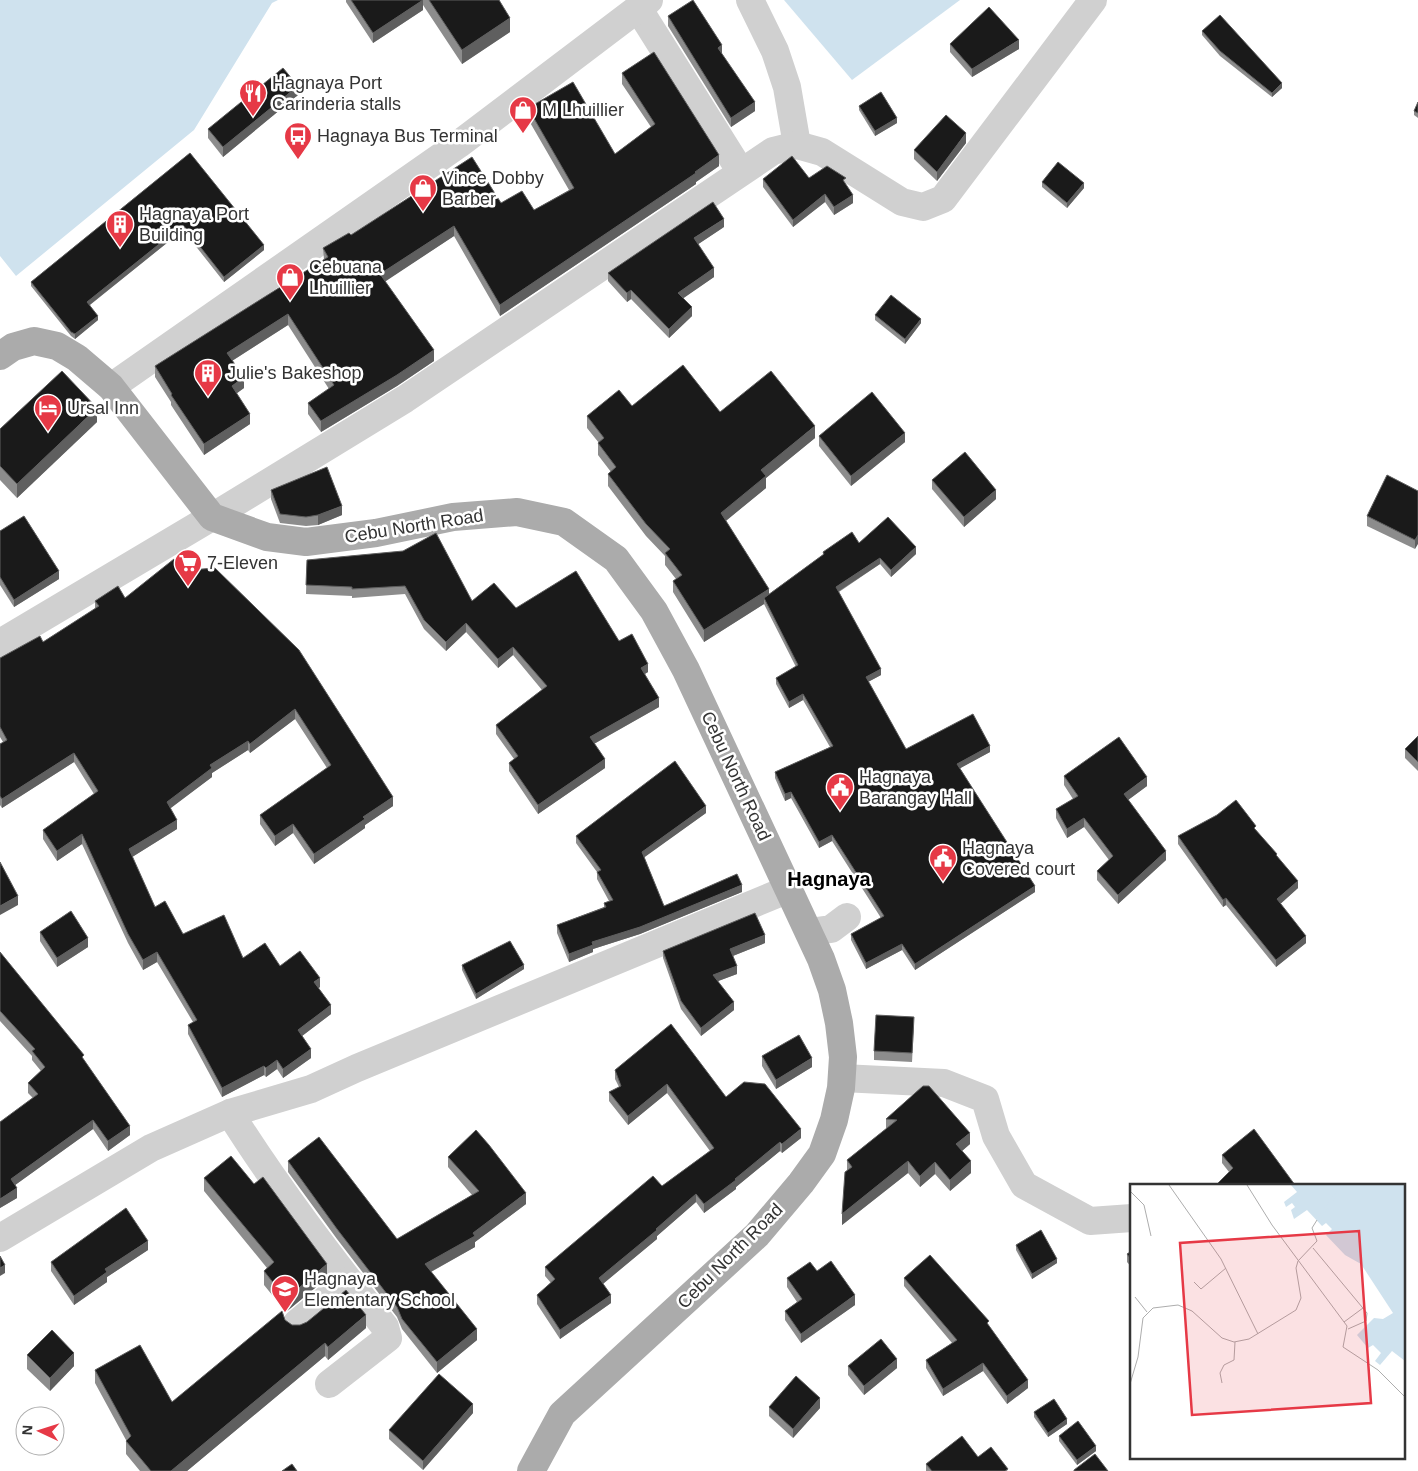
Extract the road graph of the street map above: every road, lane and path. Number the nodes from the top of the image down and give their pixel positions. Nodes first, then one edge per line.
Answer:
1 (750, 0) edge
2 (1093, 0) edge
3 (643, 4) edge
4 (796, 146) junction
5 (741, 172) junction
6 (0, 356) edge
7 (111, 388) junction
8 (212, 517) junction
9 (0, 643) edge
10 (789, 889) junction
11 (847, 917) dead end
12 (809, 932) junction
13 (842, 1078) junction
14 (230, 1113) junction
15 (1130, 1218) edge
16 (0, 1238) edge
17 (348, 1281) junction
18 (297, 1323) edge
19 (329, 1384) dead end
20 (531, 1471) edge

1 - 4 street
2 - 4 street
3 - 5 street
3 - 7 street
4 - 5 street
5 - 8 street
6 - 7 main road
7 - 8 main road
8 - 9 street
8 - 10 main road, Cebu North Road
10 - 12 main road, Cebu North Road
10 - 14 street
11 - 12 street
12 - 13 main road, Cebu North Road
13 - 15 street
13 - 20 main road, Cebu North Road
14 - 16 street
14 - 17 street
17 - 18 street
17 - 19 street

